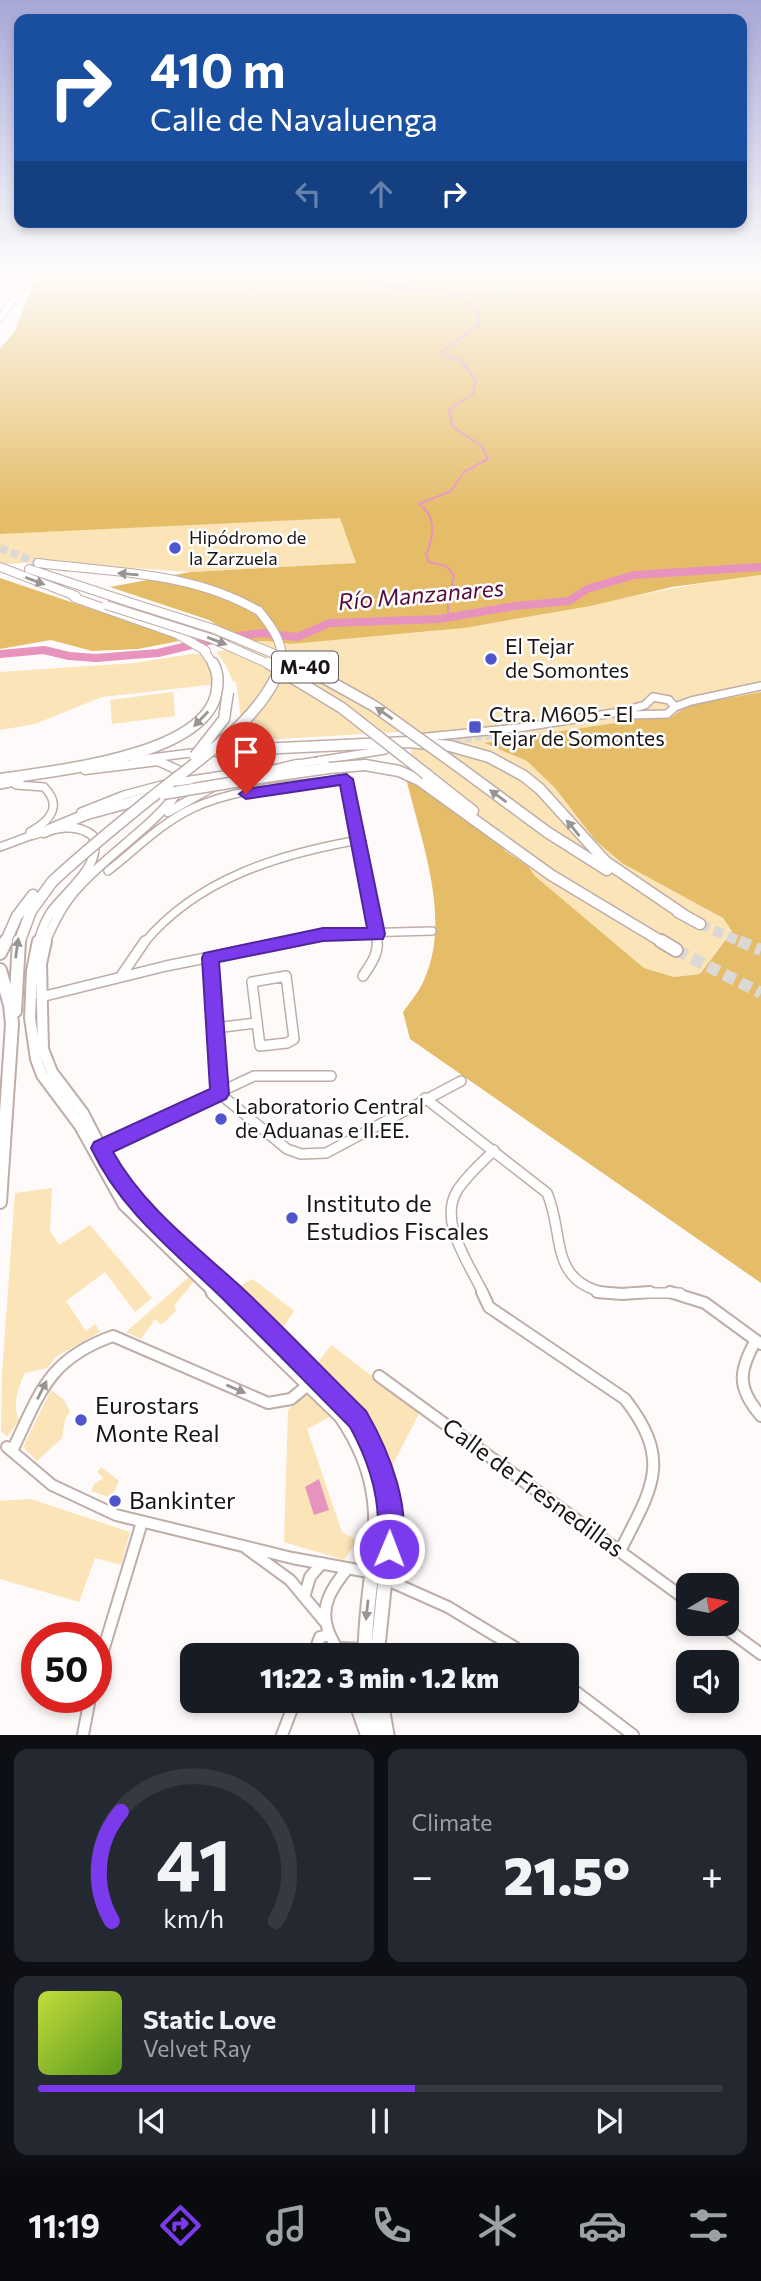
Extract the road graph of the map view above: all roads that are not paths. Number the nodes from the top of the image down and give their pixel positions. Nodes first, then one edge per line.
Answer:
1 (38, 563) tunnel mouth
2 (0, 567) edge
3 (29, 569) tunnel mouth
4 (104, 606) junction
5 (202, 648) junction
6 (761, 686) edge
7 (708, 696) junction
8 (669, 700) junction
9 (645, 705) junction
10 (675, 707) junction
11 (652, 713) junction
12 (520, 732) tunnel mouth
13 (385, 750) dead end
14 (216, 751) junction
15 (360, 754) junction
16 (320, 760) junction
17 (298, 764) junction
18 (53, 774) junction
19 (346, 778) junction
20 (0, 779) edge
21 (0, 785) edge
22 (44, 832) junction
23 (32, 835) junction
24 (359, 840) junction
25 (1, 847) edge
26 (120, 850) junction
27 (108, 871) dead end
28 (50, 880) junction
29 (684, 915) junction
30 (700, 924) tunnel mouth
31 (432, 931) dead end
32 (377, 934) junction
33 (0, 953) edge
34 (211, 958) junction
35 (0, 970) edge
36 (121, 976) junction
37 (363, 976) dead end
38 (41, 997) junction
39 (256, 1023) junction
40 (12, 1024) junction
41 (215, 1028) junction
42 (331, 1076) dead end
43 (461, 1081) dead end
44 (220, 1094) junction
45 (425, 1098) junction
46 (101, 1148) junction
47 (495, 1150) junction
48 (0, 1202) edge
49 (758, 1342) edge
50 (379, 1376) dead end
51 (309, 1384) junction
52 (761, 1416) edge
53 (142, 1522) junction
54 (239, 1544) junction
55 (620, 1551) junction
56 (292, 1558) junction
57 (323, 1563) junction
58 (348, 1568) junction
59 (286, 1574) junction
60 (385, 1579) junction
61 (676, 1592) edge
62 (305, 1594) junction
63 (112, 1622) edge
64 (325, 1622) junction
65 (330, 1635) junction
66 (736, 1636) edge
67 (318, 1643) edge
68 (334, 1643) edge
69 (373, 1643) edge
70 (373, 1643) edge
71 (508, 1643) edge
72 (761, 1654) edge
73 (579, 1694) edge
74 (87, 1713) edge
75 (290, 1713) edge
76 (358, 1713) edge
77 (370, 1713) edge
78 (383, 1713) edge
79 (83, 1735) edge
80 (282, 1735) edge
81 (366, 1735) edge
82 (374, 1735) edge
83 (387, 1735) edge
84 (633, 1735) edge

28 -> 1 highway, bridge
2 -> 4 highway
29 -> 3 highway, M-40, bridge
4 - 5 highway, bridge
4 -> 22 highway, M-40, bridge
5 -> 20 highway
5 - 28 highway, bridge
6 - 7 street
7 - 8 street
7 - 10 street
8 - 9 street
8 - 10 street
9 - 11 street
9 - 14 street
10 - 11 street
11 - 12 street
13 - 15 street
14 - 18 street
29 -> 14 highway
15 - 16 street
15 - 19 street
16 - 17 street
16 - 19 street
17 - 23 street, bridge
17 - 26 main road
18 - 21 street
18 - 26 main road
19 - 24 street
19 - 27 street
21 - 25 street
22 - 23 main road
22 - 51 main road
23 - 25 street
24 - 32 street
24 - 36 street
26 - 38 main road
28 - 33 highway
40 -> 28 highway
29 - 30 highway, M-40
31 - 32 street
32 - 34 street
32 - 37 street
34 - 36 street
34 - 41 street
35 - 40 highway
36 - 38 street
38 - 46 main road
39 - 39 street
39 - 41 street
40 - 48 highway
41 - 44 street
42 - 44 street
43 - 45 street
44 - 45 street
44 - 46 street
45 - 47 street
46 - 60 main road
47 - 49 street
47 - 55 street
49 - 52 street
50 - 55 street, Calle de Fresnedillas
53 -> 51 street
51 - 60 main road
53 - 54 street
53 - 63 street
54 - 56 street
54 - 59 street
55 - 61 street, Calle de Fresnedillas
56 - 57 street
56 - 59 street
57 - 58 street
57 - 62 street
58 - 60 street
58 - 64 street
59 - 62 street
60 - 69 main road
60 -> 70 main road
60 - 71 street
62 - 64 street
64 - 65 street
65 - 67 street
65 - 68 street
66 - 72 street
73 - 84 street
74 - 79 street
75 - 80 street
76 - 81 street
77 - 82 main road
78 - 83 main road

